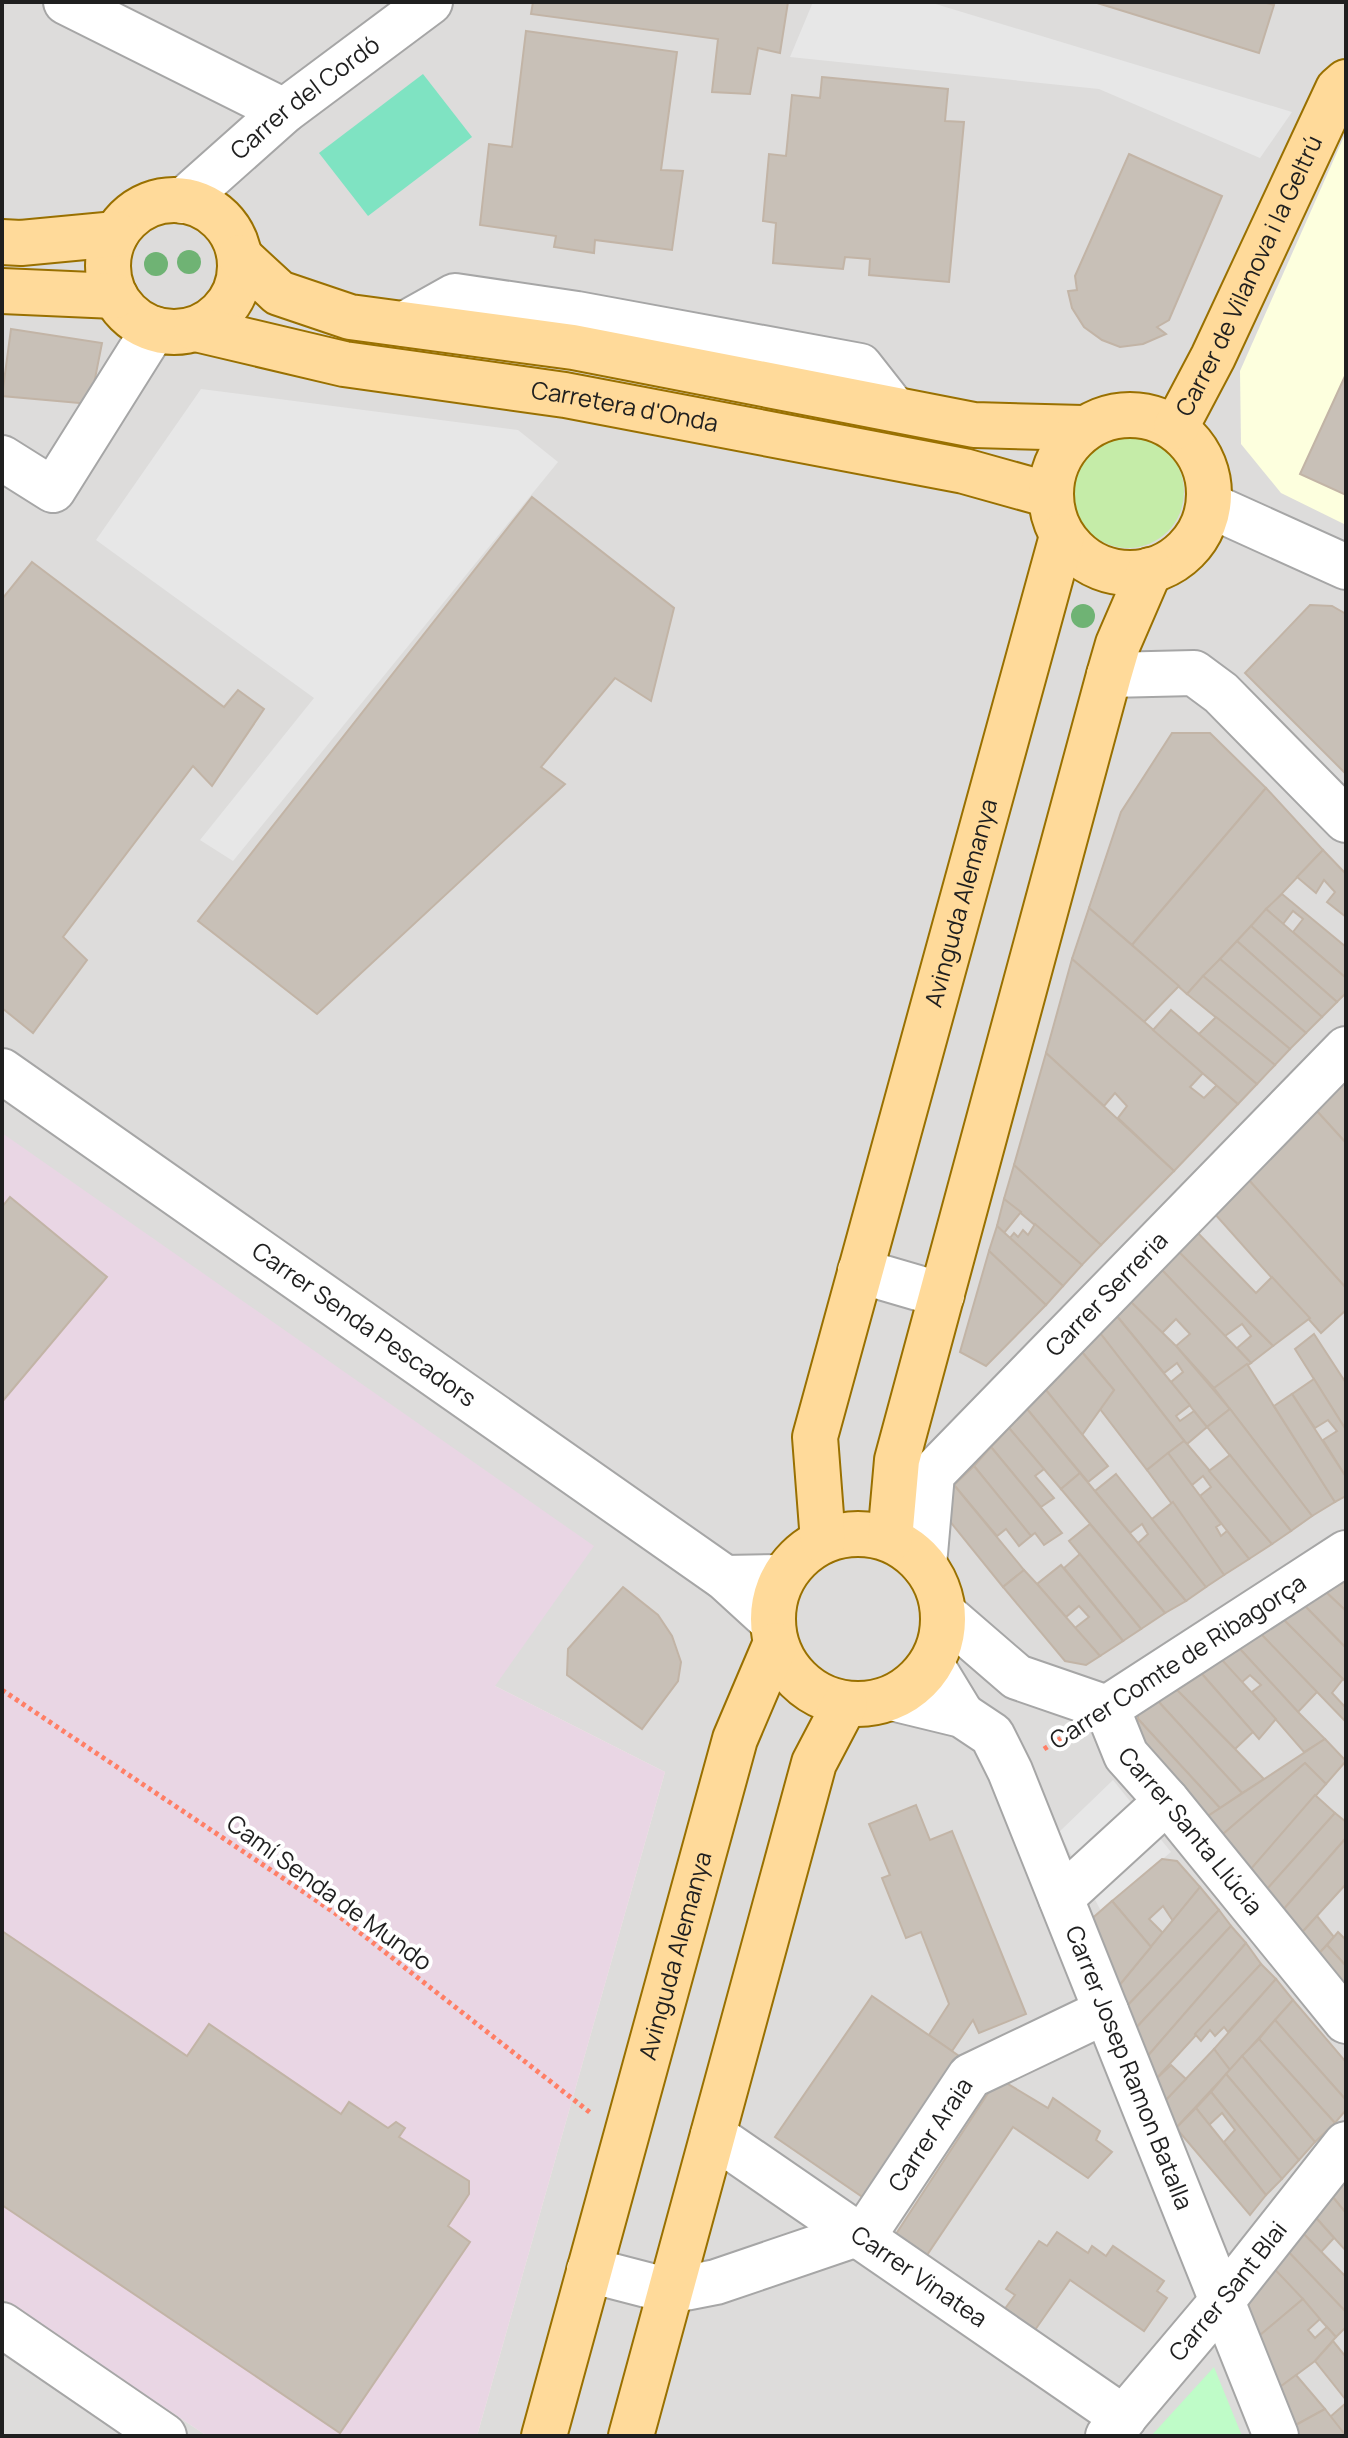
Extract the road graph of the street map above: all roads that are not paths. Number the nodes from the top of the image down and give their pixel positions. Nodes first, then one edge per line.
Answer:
1 (66, 2) edge
2 (430, 2) edge
3 (1346, 82) edge
4 (284, 111) junction
5 (183, 201) junction
6 (116, 234) junction
7 (2, 242) edge
8 (240, 257) junction
9 (2, 291) edge
10 (115, 296) junction
11 (175, 329) junction
12 (1176, 427) junction
13 (1083, 428) junction
14 (2, 458) edge
15 (1050, 495) junction
16 (1209, 505) junction
17 (1062, 536) junction
18 (1346, 567) edge
19 (1150, 570) junction
20 (1109, 675) junction
21 (1346, 820) edge
22 (1346, 1049) edge
23 (2, 1071) edge
24 (860, 1271) junction
25 (942, 1295) junction
26 (823, 1541) junction
27 (907, 1552) junction
28 (1346, 1553) edge
29 (783, 1577) junction
30 (725, 1578) junction
31 (944, 1614) junction
32 (773, 1633) junction
33 (931, 1664) junction
34 (892, 1698) junction
35 (845, 1704) junction
36 (1107, 1708) junction
37 (962, 1715) junction
38 (1167, 1801) junction
39 (1061, 1898) junction
40 (1106, 2011) junction
41 (1346, 2021) edge
42 (713, 2135) junction
43 (1346, 2144) edge
44 (859, 2236) junction
45 (589, 2270) junction
46 (670, 2291) junction
47 (1222, 2301) junction
48 (2, 2325) edge
49 (1116, 2427) edge
50 (164, 2436) edge
51 (544, 2436) edge
52 (631, 2436) edge
53 (1276, 2436) edge

1 - 4 street
2 - 4 street, Carrer del Cordó
3 - 12 main road, Carrer de Vilanova i la Geltrú
4 - 5 street, Carrer del Cordó
5 - 6 main road
5 - 8 main road
6 - 7 main road
6 - 10 main road
8 - 11 main road
8 - 13 main road, Carretera d'Onda
9 - 10 main road
10 - 11 main road
11 - 14 street
11 - 15 main road, Carretera d'Onda
12 - 13 main road
12 - 16 main road
13 - 15 main road
15 - 17 main road
16 - 18 street
16 - 19 main road
17 - 19 main road
17 - 24 main road, Avinguda Alemanya
19 - 20 main road
20 - 21 street
20 - 25 main road
22 - 27 street, Carrer Serreria
23 - 30 street, Carrer Senda Pescadors
24 - 25 street
24 - 26 main road, Avinguda Alemanya
25 - 27 main road
26 - 27 main road
26 - 29 main road
27 - 31 main road
28 - 36 street, Carrer Comte de Ribagorça
29 - 30 street
29 - 32 main road
30 - 32 street, Carrer Senda Pescadors
31 - 33 main road
31 - 36 street
32 - 35 main road
32 - 45 main road, Avinguda Alemanya
33 - 34 main road
33 - 37 street, Carrer Josep Ramon Batalla
34 - 35 main road
34 - 37 street, Carrer Josep Ramon Batalla
35 - 42 main road
36 - 38 street, Carrer Santa Llúcia
37 - 39 street, Carrer Josep Ramon Batalla
38 - 39 street
38 - 41 street, Carrer Santa Llúcia
39 - 40 street, Carrer Josep Ramon Batalla
40 - 44 street, Carrer Araia
40 - 47 street, Carrer Josep Ramon Batalla
42 - 44 street, Carrer Vinatea
42 - 46 main road
43 - 47 street, Carrer Sant Blai
44 - 46 street
44 - 49 street, Carrer Vinatea
45 - 46 street
45 - 51 main road, Avinguda Alemanya
46 - 52 main road
47 - 49 street, Carrer Sant Blai
47 - 53 street, Carrer Josep Ramon Batalla
48 - 50 street

